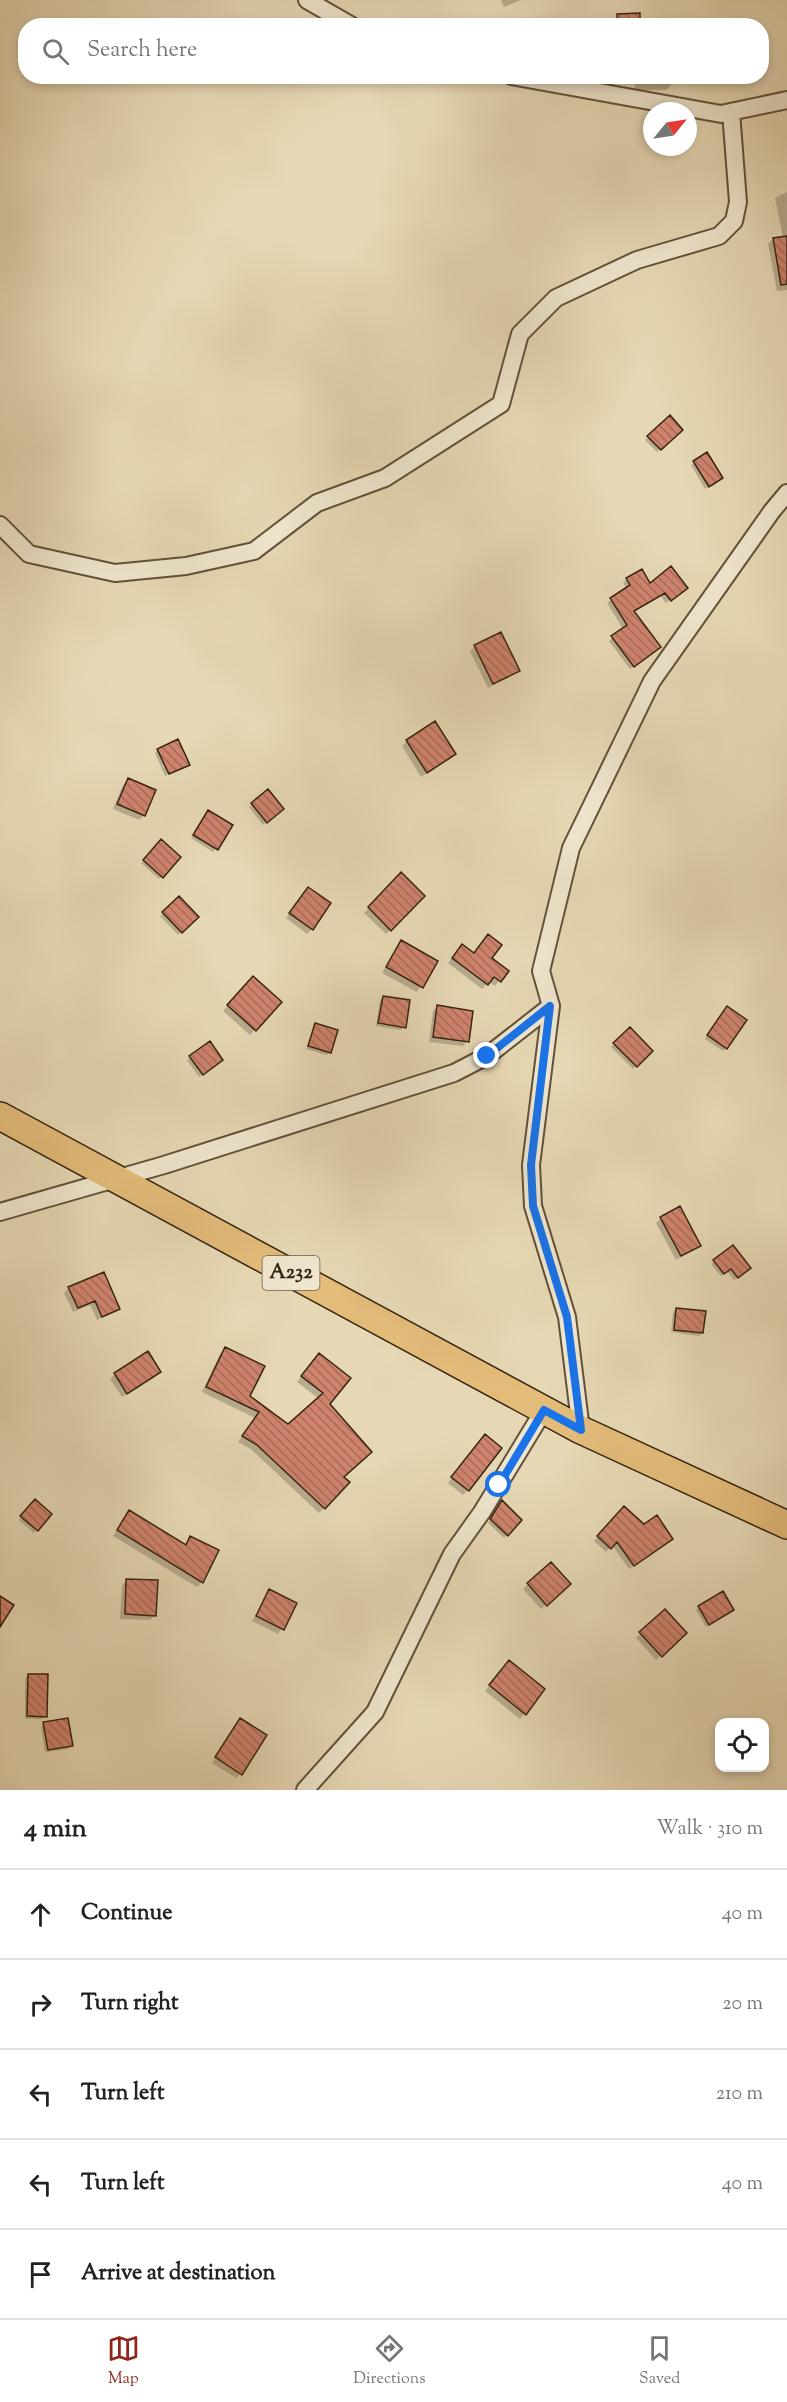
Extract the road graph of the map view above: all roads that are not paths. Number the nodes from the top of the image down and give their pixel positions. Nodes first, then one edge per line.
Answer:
1 (307, 0) edge
2 (338, 18) edge
3 (556, 84) edge
4 (787, 100) edge
5 (730, 112) junction
6 (787, 493) edge
7 (0, 525) edge
8 (550, 1006) junction
9 (0, 1116) edge
10 (116, 1178) junction
11 (0, 1212) edge
12 (544, 1410) junction
13 (581, 1430) junction
14 (787, 1525) edge
15 (305, 1790) edge

1 - 2 street
3 - 5 street
4 - 5 street
5 - 7 street
6 - 8 street
8 - 10 street
8 - 13 street
9 - 10 main road, A232
10 - 11 street
10 - 12 main road, A232
12 - 13 main road, A232
12 - 15 street
13 - 14 main road, A232

